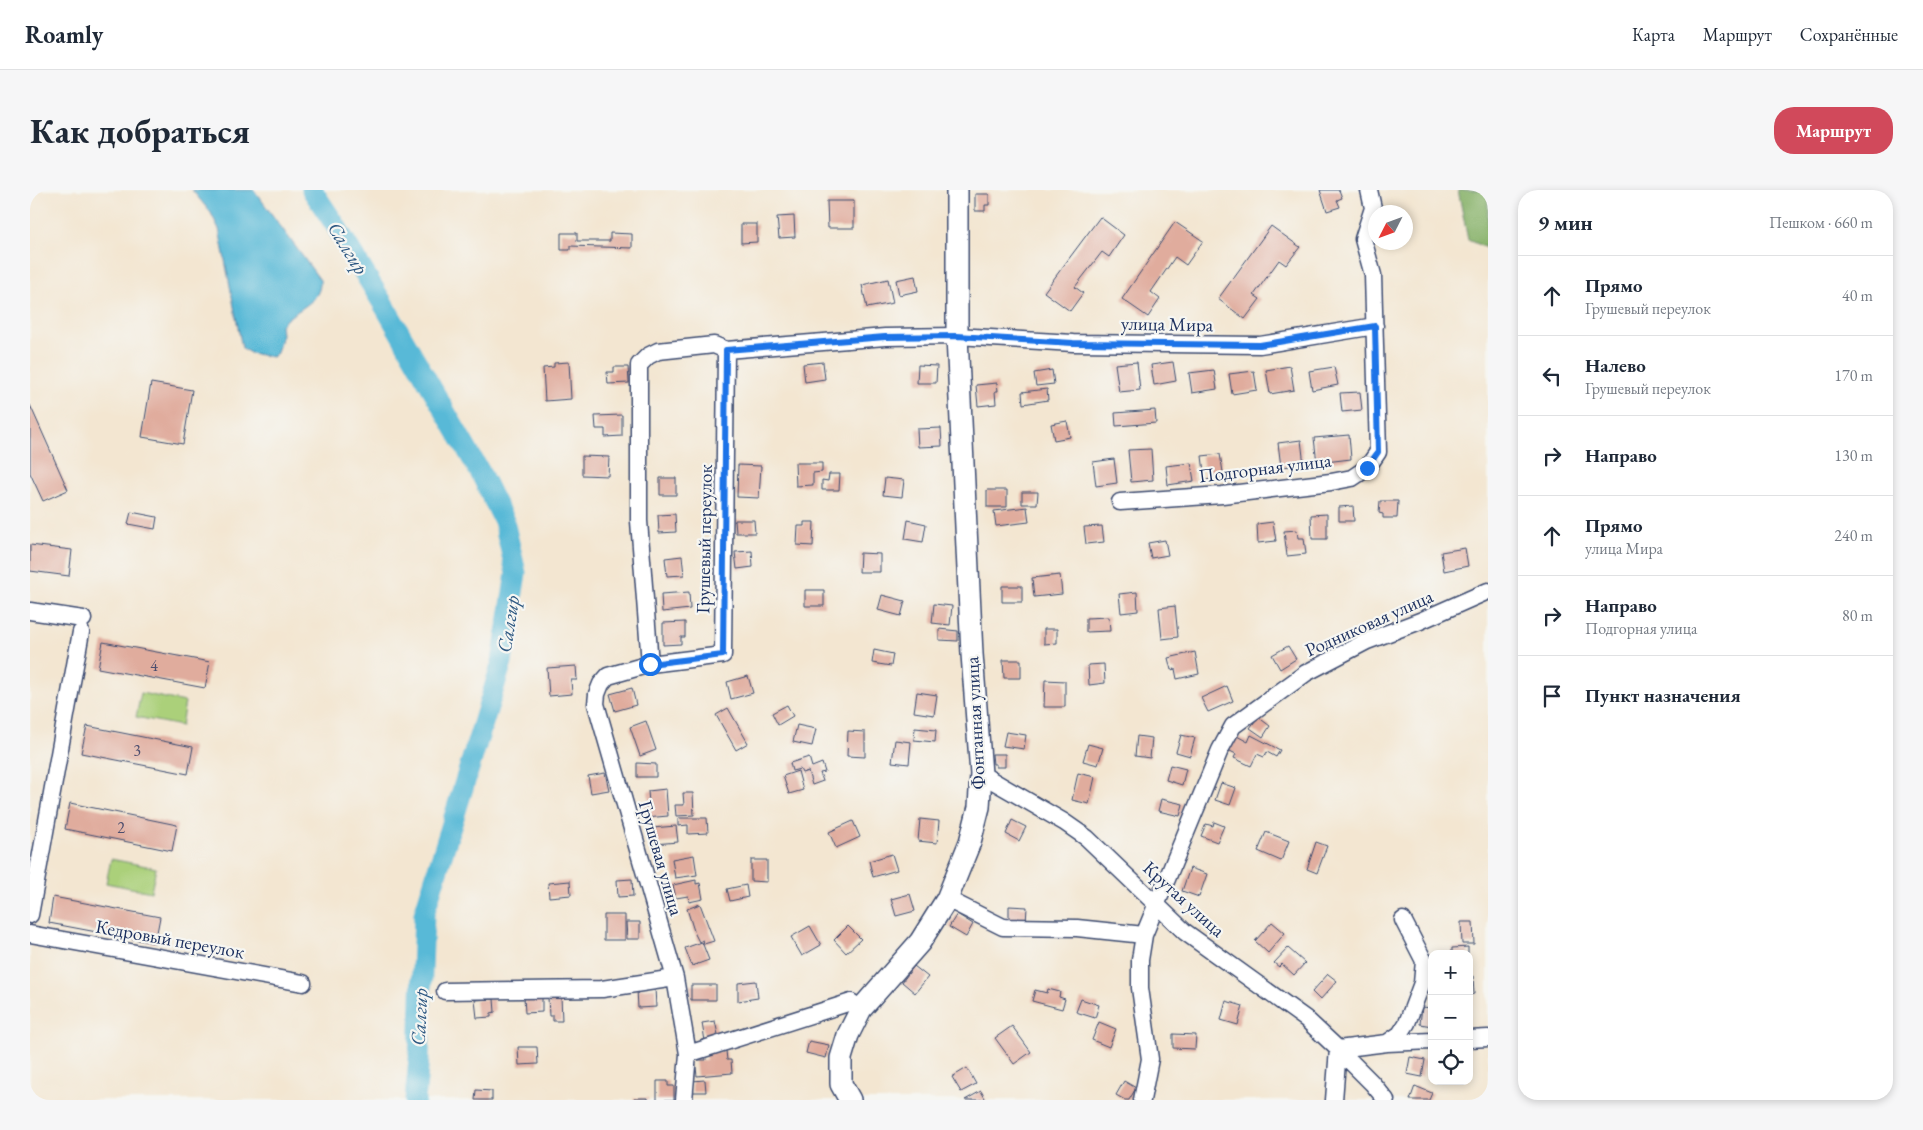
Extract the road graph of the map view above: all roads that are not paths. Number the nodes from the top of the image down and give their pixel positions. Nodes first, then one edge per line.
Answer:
1 (957, 190) edge
2 (1369, 190) edge
3 (1375, 326) junction
4 (957, 336) junction
5 (726, 350) junction
6 (1120, 502) dead end
7 (1488, 591) edge
8 (30, 611) edge
9 (650, 664) junction
10 (982, 774) junction
11 (947, 899) junction
12 (1158, 905) junction
13 (30, 915) edge
14 (1403, 920) dead end
15 (30, 934) edge
16 (1144, 935) junction
17 (675, 978) junction
18 (303, 983) dead end
19 (445, 990) dead end
20 (861, 1009) junction
21 (1488, 1038) edge
22 (1473, 1039) edge
23 (1428, 1040) edge
24 (1387, 1042) junction
25 (1338, 1049) junction
26 (688, 1054) junction
27 (842, 1095) edge
28 (684, 1100) edge
29 (1142, 1100) edge
30 (1334, 1100) edge
31 (1386, 1100) edge

1 - 4 main road, Фонтанная улица
2 - 3 street, Подгорная улица
3 - 4 street, улица Мира
3 - 6 street, Подгорная улица
4 - 5 street, улица Мира
4 - 10 main road, Фонтанная улица
5 - 9 street, Грушевый переулок
5 - 9 street, улица Мира
7 - 12 street, Родниковая улица
8 - 13 street
9 - 17 street, Грушевая улица
10 - 11 main road, Фонтанная улица
10 - 12 street, Крутая улица
11 - 16 street
11 - 20 main road, Фонтанная улица
12 - 16 street, Родниковая улица
12 - 25 street, Крутая улица
14 - 24 street
15 - 18 street, Кедровый переулок
16 - 29 street, Родниковая улица
17 - 19 street
17 - 26 street, Грушевая улица
20 - 26 street
20 - 27 main road, Фонтанная улица
21 - 22 street
23 - 24 street
24 - 25 street
25 - 30 street
25 - 31 street, Крутая улица
26 - 28 street, Грушевая улица

